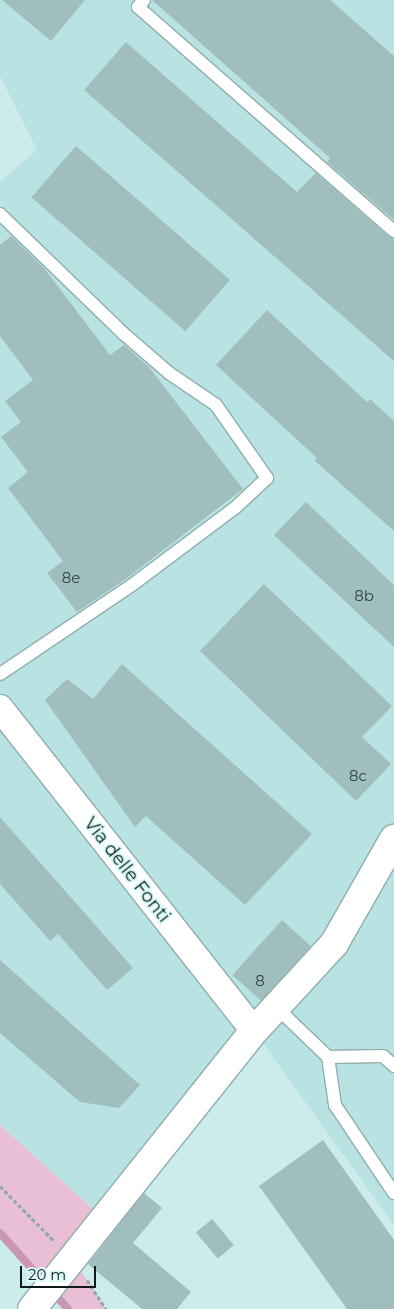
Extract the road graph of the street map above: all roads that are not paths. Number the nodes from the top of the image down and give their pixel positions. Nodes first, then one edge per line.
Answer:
1 (144, 0) edge
2 (0, 214) edge
3 (394, 231) edge
4 (0, 674) edge
5 (0, 708) edge
6 (394, 839) edge
7 (276, 1007) junction
8 (254, 1031) junction
9 (328, 1058) junction
10 (394, 1066) edge
11 (394, 1193) edge
12 (36, 1303) edge

1 - 3 lane
2 - 4 lane
5 - 8 street, Via delle Fonti
6 - 7 street
7 - 8 street
7 - 9 lane
8 - 12 street
9 - 10 lane
9 - 11 lane

